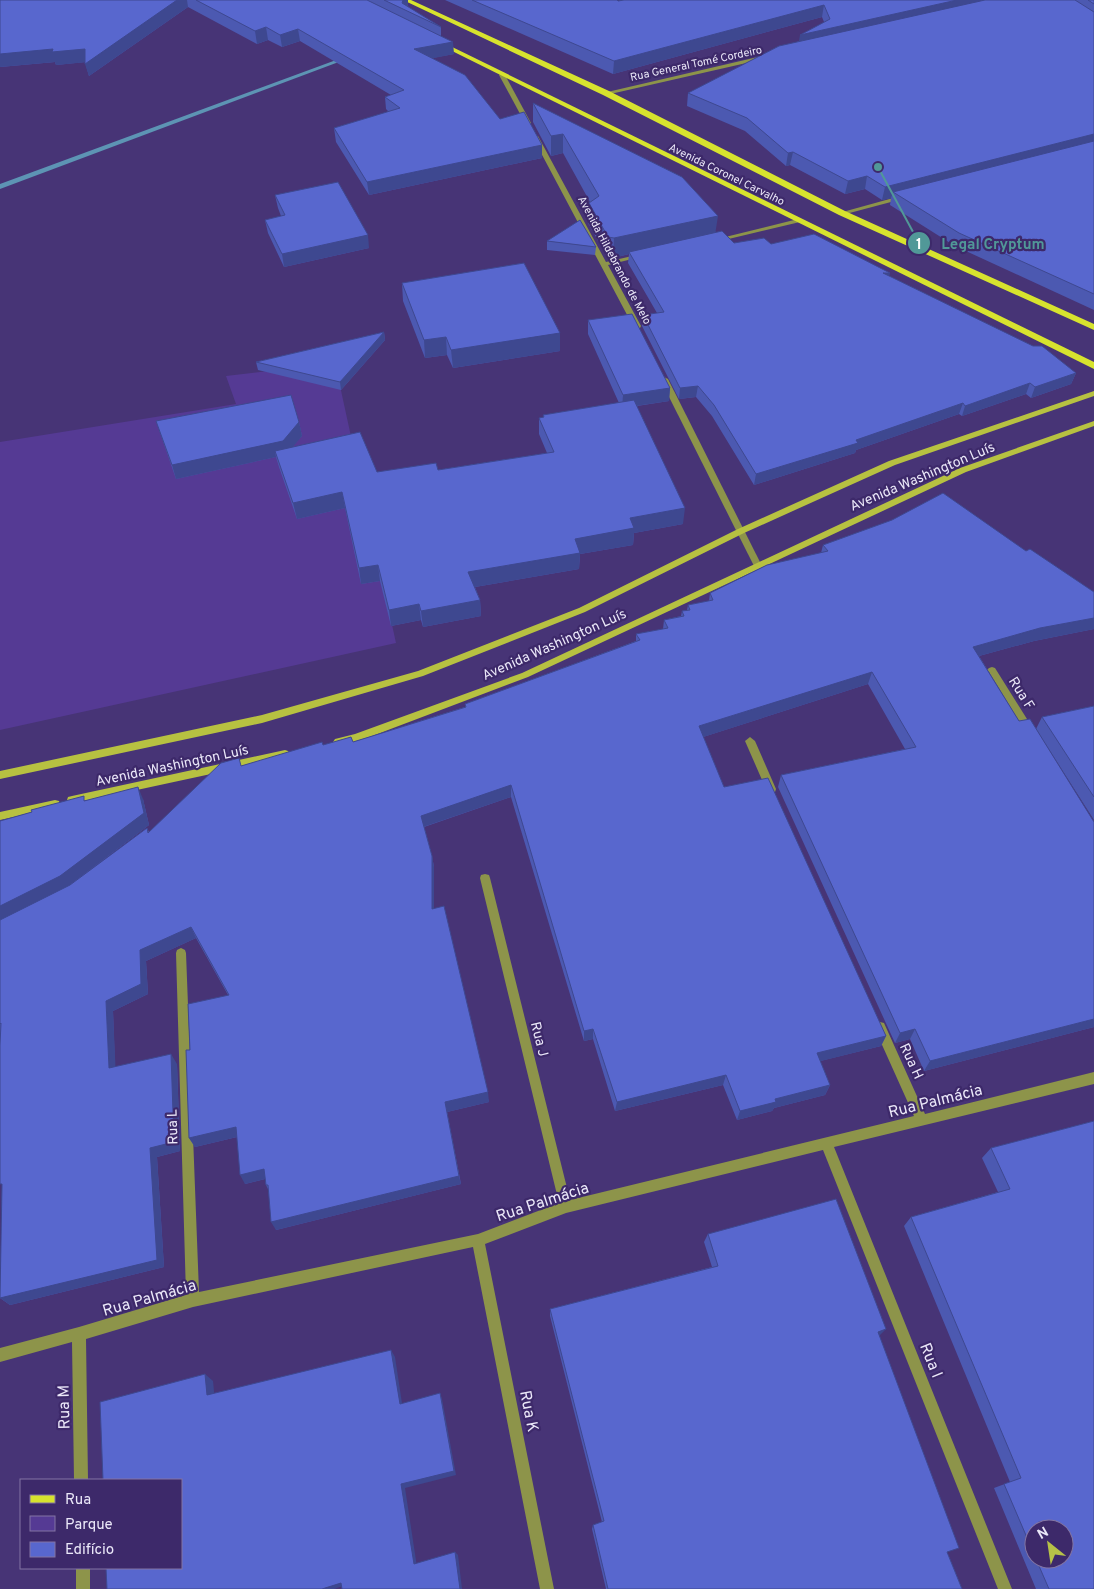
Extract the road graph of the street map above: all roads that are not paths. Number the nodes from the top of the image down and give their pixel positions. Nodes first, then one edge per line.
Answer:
1 (406, 0) edge
2 (434, 40) edge
3 (771, 56) edge
4 (502, 75) junction
5 (606, 93) junction
6 (907, 196) edge
7 (842, 213) junction
8 (798, 222) junction
9 (712, 241) edge
10 (654, 254) edge
11 (605, 264) junction
12 (1094, 327) edge
13 (642, 335) edge
14 (1094, 366) edge
15 (660, 371) edge
16 (1094, 393) edge
17 (1094, 423) edge
18 (741, 531) junction
19 (758, 566) junction
20 (992, 670) dead end
21 (1032, 735) edge
22 (750, 741) dead end
23 (328, 745) edge
24 (299, 751) edge
25 (224, 768) junction
26 (0, 775) edge
27 (210, 781) edge
28 (774, 795) edge
29 (0, 816) edge
30 (485, 878) dead end
31 (181, 953) dead end
32 (877, 1020) edge
33 (1094, 1078) edge
34 (922, 1120) junction
35 (826, 1143) junction
36 (566, 1207) junction
37 (478, 1240) junction
38 (193, 1300) junction
39 (79, 1334) junction
40 (0, 1355) edge
41 (81, 1479) edge
42 (83, 1569) edge
43 (83, 1589) edge
44 (547, 1589) edge
45 (1005, 1589) edge

1 - 5 main road, Avenida Coronel Carvalho
2 - 4 main road, Avenida Coronel Carvalho
3 - 5 street, Rua General Tomé Cordeiro
4 - 8 main road, Avenida Coronel Carvalho
4 - 11 street, Avenida Hildebrando de Melo
5 - 7 main road, Avenida Coronel Carvalho
6 - 7 street
7 - 12 main road, Avenida Coronel Carvalho
8 - 9 street
8 - 14 main road, Avenida Coronel Carvalho
10 - 11 street
11 - 13 street, Avenida Hildebrando de Melo
15 - 18 street
16 - 18 street, Avenida Washington Luís
17 - 19 street, Avenida Washington Luís
18 - 19 street
18 - 26 street, Avenida Washington Luís
19 - 23 street, Avenida Washington Luís
20 - 21 street, Rua F
22 - 28 street
24 - 25 street, Avenida Washington Luís
25 - 27 street
25 - 29 street, Avenida Washington Luís
30 - 36 street, Rua J
31 - 38 street, Rua L
32 - 34 street, Rua H
33 - 34 street, Rua Palmácia
34 - 35 street, Rua Palmácia
35 - 36 street, Rua Palmácia
35 - 45 street, Rua I
36 - 37 street, Rua Palmácia
37 - 38 street, Rua Palmácia
37 - 44 street, Rua K
38 - 39 street, Rua Palmácia
39 - 40 street, Rua Palmácia
39 - 41 street, Rua M
42 - 43 street

